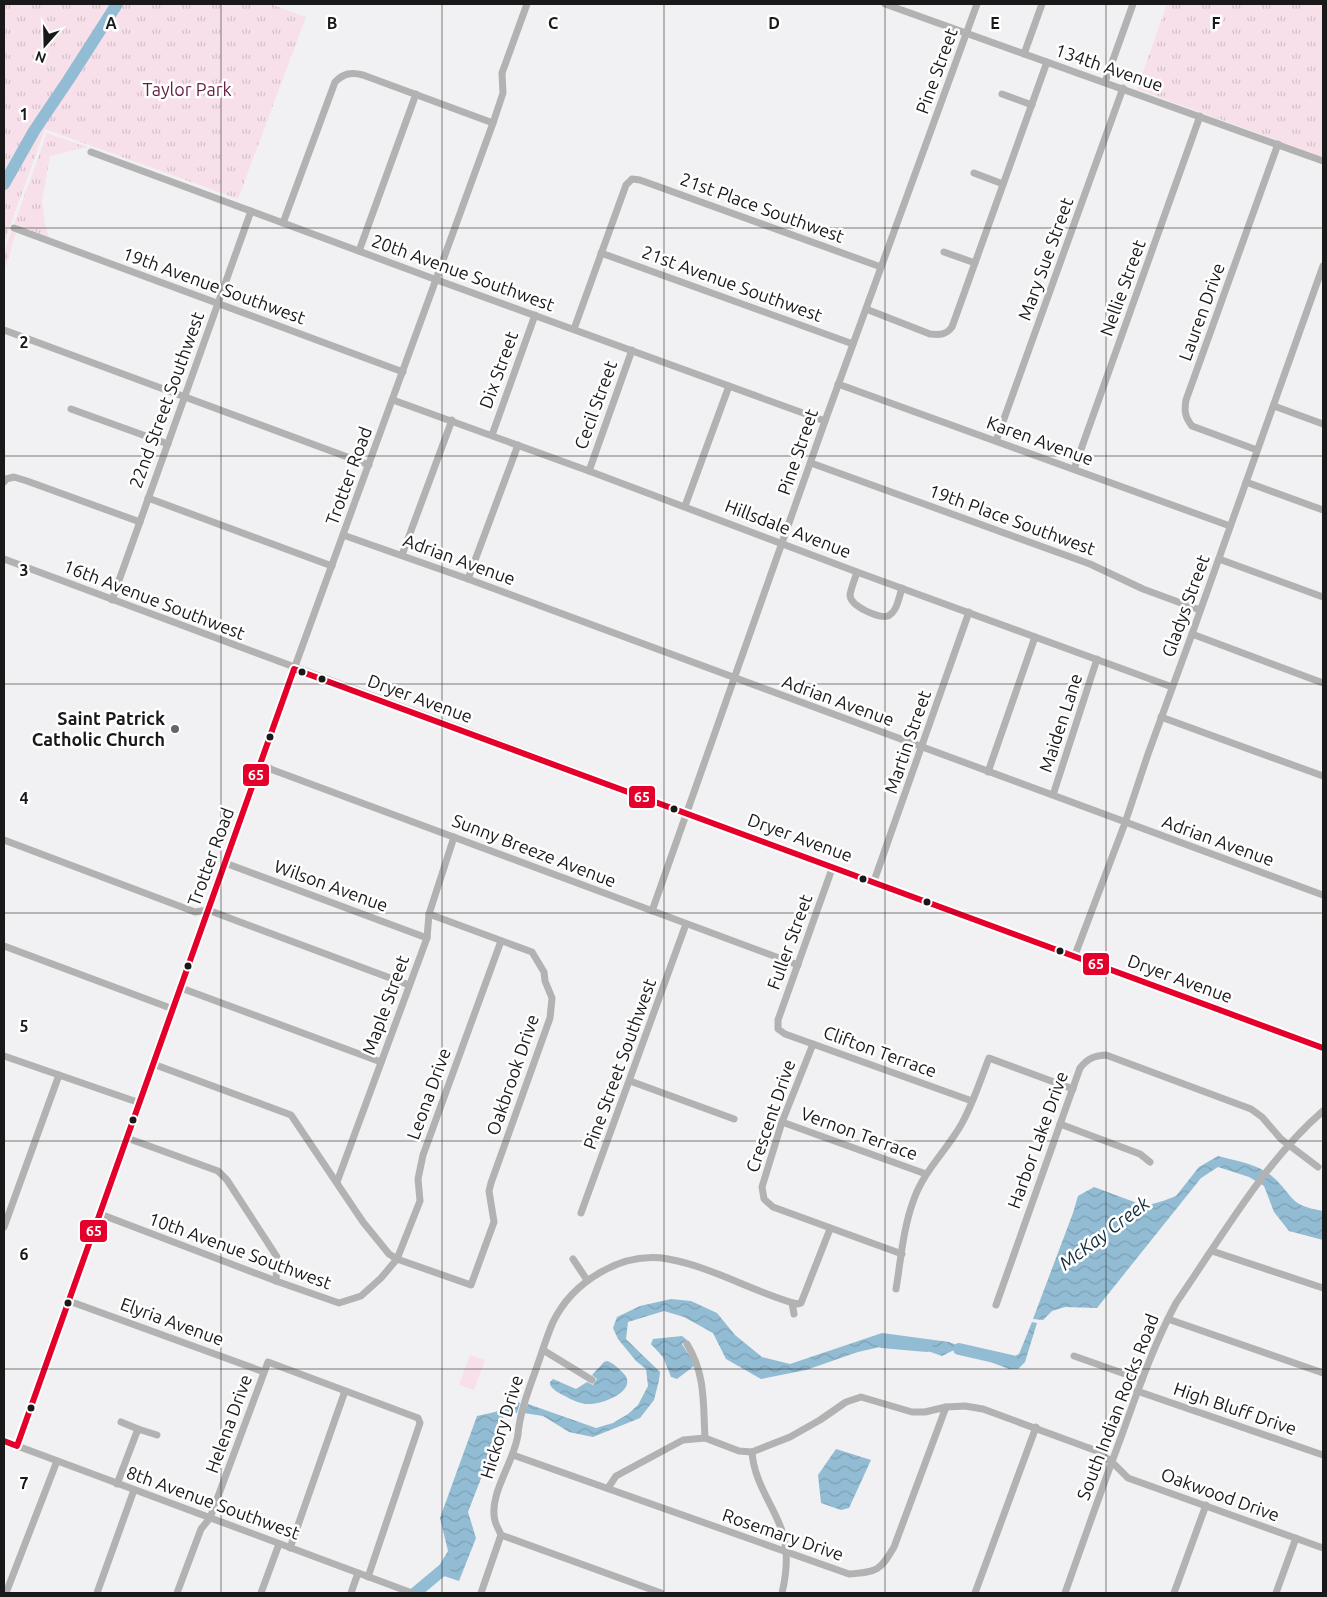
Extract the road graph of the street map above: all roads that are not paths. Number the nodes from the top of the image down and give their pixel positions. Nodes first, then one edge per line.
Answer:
1 (527, 4) edge
2 (885, 4) edge
3 (977, 4) edge
4 (1042, 4) edge
5 (1133, 4) edge
6 (966, 33) junction
7 (1024, 54) junction
8 (1048, 62) junction
9 (1105, 82) junction
10 (1123, 88) junction
11 (416, 94) junction
12 (1002, 94) dead end
13 (1032, 105) junction
14 (1200, 116) junction
15 (493, 123) junction
16 (1278, 144) junction
17 (92, 152) dead end
18 (1323, 161) edge
19 (974, 173) dead end
20 (1003, 184) junction
21 (251, 211) junction
22 (284, 223) junction
23 (14, 228) dead end
24 (359, 251) junction
25 (944, 252) dead end
26 (601, 253) junction
27 (975, 264) junction
28 (1323, 266) edge
29 (881, 267) junction
30 (437, 280) junction
31 (218, 304) junction
32 (866, 309) junction
33 (535, 315) junction
34 (574, 329) junction
35 (4, 330) edge
36 (853, 344) junction
37 (632, 350) junction
38 (403, 372) junction
39 (838, 384) junction
40 (729, 386) junction
41 (184, 397) junction
42 (392, 400) junction
43 (1274, 406) junction
44 (71, 409) dead end
45 (452, 420) junction
46 (825, 420) junction
47 (1323, 424) edge
48 (492, 435) junction
49 (996, 441) junction
50 (168, 444) junction
51 (518, 445) junction
52 (1257, 450) junction
53 (811, 463) junction
54 (369, 465) junction
55 (1074, 469) junction
56 (589, 471) junction
57 (5, 480) edge
58 (1246, 482) junction
59 (148, 498) junction
60 (685, 506) junction
61 (1323, 510) edge
62 (140, 522) junction
63 (1230, 526) junction
64 (343, 535) junction
65 (782, 543) junction
66 (402, 556) junction
67 (4, 559) edge
68 (1219, 559) junction
69 (332, 566) junction
70 (857, 572) junction
71 (468, 579) junction
72 (902, 588) junction
73 (1323, 597) edge
74 (112, 600) junction
75 (1200, 610) junction
76 (969, 612) junction
77 (1192, 634) junction
78 (1036, 637) junction
79 (1097, 659) junction
80 (294, 669) junction
81 (733, 678) junction
82 (1323, 683) edge
83 (1172, 687) junction
84 (1161, 717) junction
85 (922, 747) junction
86 (260, 762) junction
87 (988, 772) junction
88 (1323, 776) edge
89 (1053, 795) junction
90 (686, 812) junction
91 (1125, 823) junction
92 (454, 837) junction
93 (4, 840) edge
94 (225, 862) junction
95 (833, 866) junction
96 (874, 882) junction
97 (1323, 895) edge
98 (208, 910) junction
99 (652, 911) junction
100 (429, 914) junction
101 (686, 924) junction
102 (426, 938) junction
103 (501, 941) junction
104 (4, 946) edge
105 (1074, 955) junction
106 (798, 965) junction
107 (409, 985) junction
108 (180, 988) junction
109 (173, 1009) junction
110 (778, 1029) joint
111 (813, 1044) junction
112 (1323, 1048) edge
113 (4, 1056) edge
114 (381, 1062) junction
115 (153, 1064) junction
116 (59, 1075) junction
117 (630, 1081) junction
118 (1073, 1089) junction
119 (972, 1101) junction
120 (140, 1102) junction
121 (1323, 1111) edge
122 (734, 1120) dead end
123 (782, 1122) junction
124 (1060, 1124) junction
125 (127, 1138) junction
126 (1289, 1144) junction
127 (1150, 1162) dead end
128 (1318, 1167) dead end
129 (926, 1174) junction
130 (337, 1182) junction
131 (581, 1213) dead end
132 (100, 1214) junction
133 (4, 1227) edge
134 (830, 1229) junction
135 (1212, 1251) junction
136 (902, 1254) junction
137 (397, 1259) junction
138 (573, 1259) dead end
139 (586, 1280) junction
140 (276, 1281) junction
141 (1323, 1288) edge
142 (896, 1289) dead end
143 (69, 1301) junction
144 (792, 1303) junction
145 (996, 1305) dead end
146 (794, 1314) dead end
147 (1168, 1319) junction
148 (687, 1344) dead end
149 (543, 1350) junction
150 (1074, 1356) dead end
151 (264, 1372) junction
152 (1323, 1373) edge
153 (592, 1380) dead end
154 (1142, 1380) junction
155 (345, 1391) junction
156 (1137, 1391) junction
157 (946, 1407) junction
158 (121, 1422) dead end
159 (1036, 1428) junction
160 (138, 1430) junction
161 (157, 1435) dead end
162 (705, 1438) junction
163 (4, 1441) edge
164 (17, 1446) junction
165 (752, 1452) junction
166 (513, 1455) junction
167 (1323, 1456) edge
168 (57, 1461) junction
169 (1112, 1462) junction
170 (117, 1484) junction
171 (608, 1488) junction
172 (134, 1490) junction
173 (1206, 1505) junction
174 (210, 1518) junction
175 (501, 1534) junction
176 (1296, 1538) junction
177 (279, 1544) junction
178 (290, 1548) junction
179 (1323, 1548) edge
180 (786, 1553) junction
181 (358, 1573) junction
182 (368, 1577) junction
183 (6, 1593) edge
184 (97, 1593) edge
185 (177, 1593) edge
186 (261, 1593) edge
187 (351, 1593) edge
188 (412, 1593) edge
189 (481, 1593) edge
190 (661, 1593) edge
191 (782, 1593) edge
192 (975, 1593) edge
193 (1065, 1593) edge
194 (1174, 1593) edge
195 (1276, 1593) edge

1 - 15 street, Trotter Road
2 - 6 street, 134th Avenue
3 - 6 street, Pine Street
4 - 7 street
5 - 9 street
6 - 7 street, 134th Avenue
6 - 29 street, Pine Street
7 - 8 street, 134th Avenue
8 - 9 street, 134th Avenue
8 - 13 street
9 - 10 street, 134th Avenue
10 - 14 street, 134th Avenue
10 - 49 street, Mary Sue Street
11 - 15 street
11 - 22 street
11 - 24 street
12 - 13 street
13 - 20 street
14 - 16 street, 134th Avenue
14 - 55 street, Nellie Street
15 - 30 street, Trotter Road
16 - 18 street, 134th Avenue
16 - 52 street, Lauren Drive
17 - 21 street, 20th Avenue Southwest
19 - 20 street
20 - 27 street
21 - 22 street, 20th Avenue Southwest
21 - 31 street, 22nd Street Southwest
22 - 24 street, 20th Avenue Southwest
23 - 31 street, 19th Avenue Southwest
24 - 30 street, 20th Avenue Southwest
25 - 27 street
26 - 29 street, 21st Place Southwest
26 - 34 street
26 - 36 street, 21st Avenue Southwest
27 - 32 street
28 - 43 street, Gladys Street
29 - 32 street, Pine Street
30 - 33 street, 20th Avenue Southwest
30 - 38 street, Trotter Road
31 - 38 street, 19th Avenue Southwest
31 - 41 street, 22nd Street Southwest
32 - 36 street, Pine Street
33 - 34 street, 20th Avenue Southwest
33 - 48 street, Dix Street
34 - 37 street, 20th Avenue Southwest
35 - 41 street
36 - 39 street, Pine Street
37 - 40 street, 20th Avenue Southwest
37 - 56 street, Cecil Street
38 - 42 street, Trotter Road
39 - 46 street, Pine Street
39 - 49 street, Karen Avenue
40 - 46 street, 20th Avenue Southwest
40 - 60 street
41 - 50 street, 22nd Street Southwest
41 - 54 street
42 - 45 street, Hillsdale Avenue
42 - 54 street, Trotter Road
43 - 47 street
43 - 52 street, Gladys Street
44 - 50 street
45 - 48 street, Hillsdale Avenue
45 - 66 street
46 - 53 street, Pine Street
48 - 51 street, Hillsdale Avenue
49 - 55 street, Karen Avenue
50 - 59 street, 22nd Street Southwest
51 - 56 street, Hillsdale Avenue
51 - 71 street
52 - 58 street, Gladys Street
53 - 65 street, Pine Street
53 - 75 street, 19th Place Southwest
54 - 64 street, Trotter Road
55 - 63 street, Karen Avenue
56 - 60 street, Hillsdale Avenue
57 - 62 street
58 - 61 street
58 - 63 street, Gladys Street
59 - 62 street, 22nd Street Southwest
59 - 69 street
60 - 65 street, Hillsdale Avenue
62 - 74 street, 22nd Street Southwest
63 - 68 street, Gladys Street
64 - 66 street, Adrian Avenue
64 - 69 street, Trotter Road
65 - 70 street, Hillsdale Avenue
65 - 81 street, Pine Street
66 - 71 street, Adrian Avenue
67 - 74 street, 16th Avenue Southwest
68 - 73 street
68 - 75 street, Gladys Street
69 - 80 street, Trotter Road
70 - 72 street, Hillsdale Avenue
70 - 72 street
71 - 81 street, Adrian Avenue
72 - 76 street, Hillsdale Avenue
74 - 80 street, 16th Avenue Southwest
75 - 77 street, Gladys Street
76 - 78 street, Hillsdale Avenue
76 - 85 street, Martin Street
77 - 82 street
77 - 83 street, Gladys Street
78 - 79 street, Hillsdale Avenue
78 - 87 street
79 - 83 street, Hillsdale Avenue
79 - 89 street, Maiden Lane
80 - 86 street, Trotter Road
80 - 90 street, Dryer Avenue
81 - 85 street, Adrian Avenue
81 - 90 street, Pine Street
83 - 84 street, Gladys Street
84 - 88 street
84 - 91 street, Gladys Street
85 - 87 street, Adrian Avenue
85 - 96 street, Martin Street
86 - 92 street, Sunny Breeze Avenue
86 - 94 street, Trotter Road
87 - 89 street, Adrian Avenue
89 - 91 street, Adrian Avenue
90 - 95 street, Dryer Avenue
90 - 99 street, Pine Street
91 - 97 street, Adrian Avenue
91 - 105 street, Gladys Street
92 - 99 street, Sunny Breeze Avenue
92 - 100 street, Maple Street
93 - 98 street
94 - 98 street, Trotter Road
94 - 102 street, Wilson Avenue
95 - 96 street, Dryer Avenue
95 - 106 street, Fuller Street
96 - 105 street, Dryer Avenue
98 - 107 street
98 - 108 street, Trotter Road
99 - 101 street, Sunny Breeze Avenue
100 - 102 street, Maple Street
100 - 103 street, Oakbrook Drive
101 - 106 street, Sunny Breeze Avenue
101 - 117 street, Pine Street Southwest
102 - 107 street, Maple Street
103 - 137 street, Leona Drive
103 - 137 street, Oakbrook Drive
104 - 109 street
105 - 112 street, Dryer Avenue
106 - 110 street, Fuller Street
107 - 114 street, Maple Street
108 - 109 street, Trotter Road
108 - 114 street
109 - 115 street, Trotter Road
110 - 111 street, Clifton Terrace
111 - 119 street, Clifton Terrace
111 - 123 street, Crescent Drive
113 - 116 street
114 - 130 street, Maple Street
115 - 120 street, Trotter Road
115 - 130 street
116 - 120 street
116 - 133 street
117 - 122 street
117 - 131 street, Pine Street Southwest
118 - 119 street
118 - 124 street, Harbor Lake Drive
118 - 126 street, Harbor Lake Drive
119 - 129 street
120 - 125 street, Trotter Road
121 - 126 street, South Indian Rocks Road
123 - 129 street, Vernon Terrace
123 - 134 street, Crescent Drive
124 - 127 street
124 - 145 street, Harbor Lake Drive
125 - 132 street, Trotter Road
125 - 140 street
126 - 128 street
126 - 135 street, South Indian Rocks Road
129 - 136 street
130 - 137 street
132 - 140 street, 10th Avenue Southwest
132 - 143 street, Trotter Road
134 - 136 street, Crescent Drive
134 - 144 street, Hickory Drive
135 - 141 street
135 - 147 street, South Indian Rocks Road
136 - 142 street
137 - 140 street, 10th Avenue Southwest
138 - 139 street
139 - 144 street, Hickory Drive
139 - 149 street, Hickory Drive
143 - 151 street, Elyria Avenue
143 - 164 street, Trotter Road
144 - 146 street
147 - 152 street
147 - 154 street, South Indian Rocks Road
148 - 162 street
149 - 153 street
149 - 166 street, Hickory Drive
150 - 154 street
151 - 155 street, Helena Drive
151 - 174 street, Helena Drive
154 - 156 street, South Indian Rocks Road
155 - 178 street
155 - 182 street
156 - 167 street, High Bluff Drive
156 - 169 street, South Indian Rocks Road
157 - 159 street, Oakwood Drive
157 - 165 street, Oakwood Drive
157 - 180 street, Rosemary Drive
158 - 160 street
159 - 169 street, Oakwood Drive
159 - 192 street
160 - 161 street
160 - 170 street
162 - 165 street
162 - 171 street
163 - 164 street, 8th Avenue Southwest
164 - 168 street, 8th Avenue Southwest
165 - 180 street
166 - 171 street, Rosemary Drive
166 - 175 street, Hickory Drive
168 - 170 street, 8th Avenue Southwest
168 - 183 street
169 - 173 street, Oakwood Drive
169 - 193 street, South Indian Rocks Road
170 - 172 street, 8th Avenue Southwest
171 - 180 street, Rosemary Drive
172 - 174 street, 8th Avenue Southwest
172 - 184 street
173 - 176 street, Oakwood Drive
173 - 194 street
174 - 177 street, 8th Avenue Southwest
174 - 185 street
175 - 189 street
175 - 190 street
176 - 179 street, Oakwood Drive
176 - 195 street
177 - 178 street, 8th Avenue Southwest
177 - 186 street
178 - 181 street, 8th Avenue Southwest
180 - 191 street
181 - 182 street, 8th Avenue Southwest
181 - 187 street
182 - 188 street, 8th Avenue Southwest

